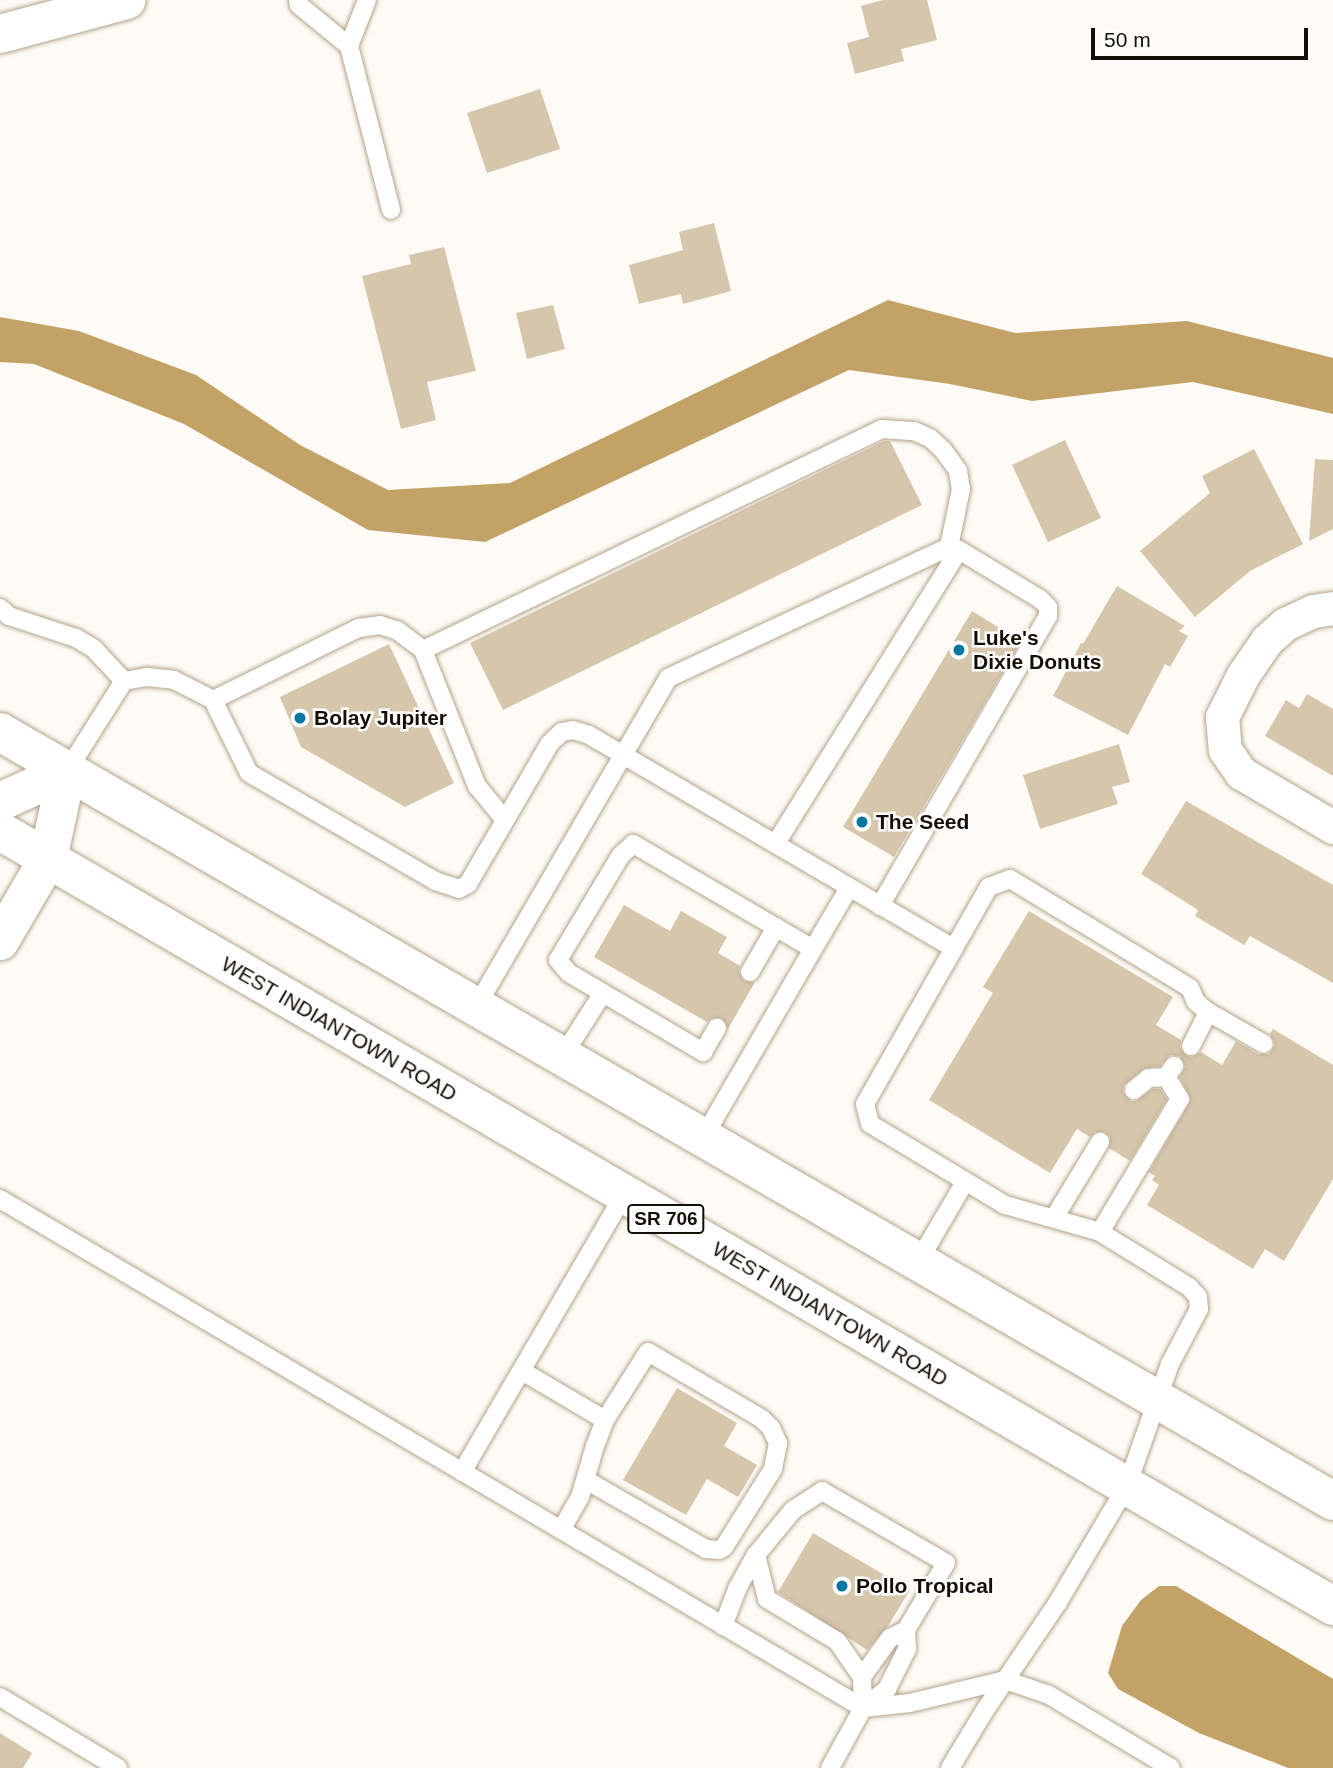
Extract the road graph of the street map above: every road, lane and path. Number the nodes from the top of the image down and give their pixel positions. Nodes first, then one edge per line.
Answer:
1 (127, 0) edge
2 (298, 0) edge
3 (367, 0) edge
4 (0, 34) edge
5 (349, 46) junction
6 (391, 211) dead end
7 (954, 549) junction
8 (0, 608) edge
9 (1333, 608) edge
10 (423, 650) junction
11 (124, 681) junction
12 (213, 700) junction
13 (0, 732) edge
14 (621, 756) junction
15 (67, 771) junction
16 (0, 803) edge
17 (506, 820) junction
18 (1333, 827) edge
19 (0, 831) edge
20 (776, 843) junction
21 (48, 859) junction
22 (849, 888) junction
23 (880, 905) junction
24 (776, 927) junction
25 (0, 941) edge
26 (954, 948) junction
27 (813, 949) junction
28 (750, 972) dead end
29 (603, 993) junction
30 (476, 1007) junction
31 (1208, 1012) junction
32 (717, 1028) dead end
33 (1264, 1044) dead end
34 (1191, 1046) dead end
35 (562, 1057) junction
36 (1133, 1090) dead end
37 (703, 1138) junction
38 (1100, 1142) dead end
39 (965, 1182) junction
40 (624, 1195) junction
41 (0, 1199) edge
42 (1054, 1218) junction
43 (1100, 1232) junction
44 (918, 1262) junction
45 (522, 1371) junction
46 (1158, 1400) junction
47 (605, 1420) junction
48 (462, 1472) junction
49 (586, 1480) junction
50 (1126, 1486) junction
51 (1333, 1501) edge
52 (561, 1530) junction
53 (756, 1555) junction
54 (1333, 1606) edge
55 (723, 1626) junction
56 (906, 1630) junction
57 (862, 1677) junction
58 (1005, 1680) junction
59 (0, 1696) edge
60 (863, 1708) junction
61 (952, 1767) edge
62 (118, 1768) edge
63 (830, 1768) edge
64 (1171, 1768) edge

1 - 4 main road
2 - 5 lane
3 - 5 lane
5 - 6 lane
7 - 10 lane
7 - 14 lane
7 - 20 lane
7 - 23 lane
8 - 11 lane
9 - 18 street
10 - 12 lane
10 - 17 lane
11 - 12 lane
11 - 15 lane
12 - 17 lane
13 - 15 main road
14 - 17 lane
14 - 20 lane
14 - 30 lane
15 - 16 main road
15 - 21 main road
15 - 30 main road
19 - 21 main road, WEST INDIANTOWN ROAD / SR 706
20 - 22 lane
21 - 25 main road
21 - 40 main road, WEST INDIANTOWN ROAD / SR 706
22 - 23 lane
22 - 27 lane
23 - 26 lane
24 - 27 lane
24 - 28 lane
24 - 29 lane
26 - 31 lane
26 - 39 lane
27 - 37 lane
29 - 32 lane
29 - 35 lane
30 - 35 main road
31 - 33 lane
31 - 34 lane
35 - 37 main road
36 - 43 lane
37 - 44 main road
38 - 42 lane
39 - 42 lane
39 - 44 lane
40 - 45 lane
40 - 50 main road, WEST INDIANTOWN ROAD / SR 706
41 - 48 lane
42 - 43 lane
43 - 46 lane
44 - 46 main road
45 - 47 lane
45 - 48 lane
46 - 50 lane
46 - 51 main road
47 - 49 lane
47 - 49 lane
48 - 52 lane
49 - 52 lane
50 - 54 main road, WEST INDIANTOWN ROAD / SR 706
50 - 58 lane
52 - 55 lane
53 - 55 lane
53 - 56 lane
53 - 57 lane
55 - 60 lane
56 - 57 lane
56 - 60 lane
57 - 60 lane
58 - 60 lane
58 - 61 lane
58 - 64 lane
59 - 62 lane
60 - 63 lane

